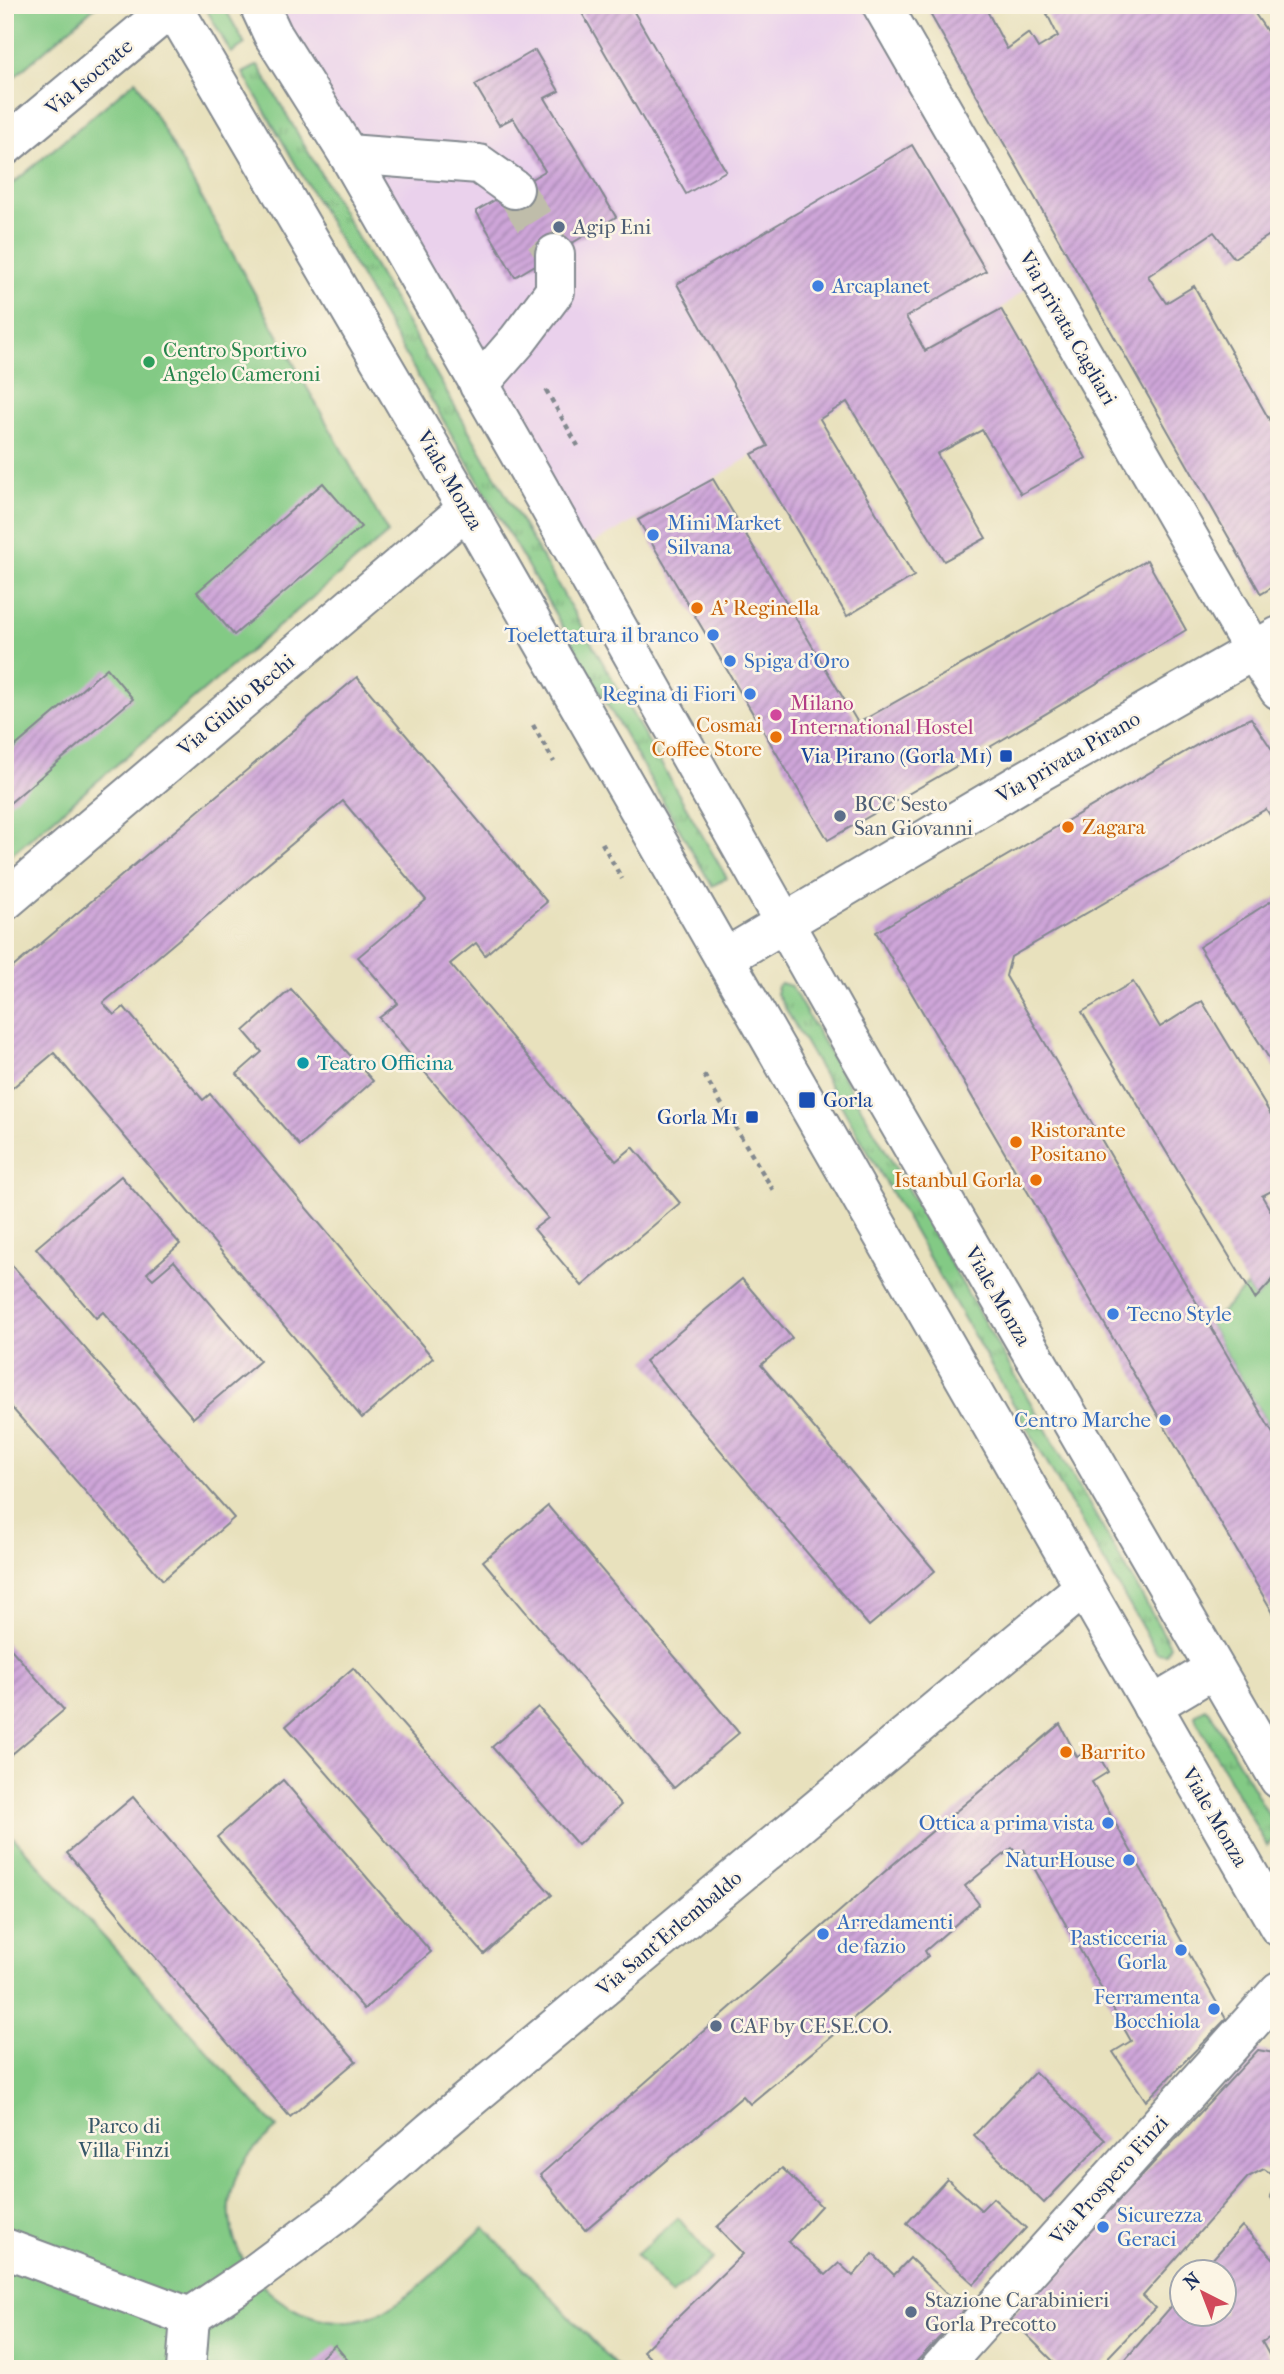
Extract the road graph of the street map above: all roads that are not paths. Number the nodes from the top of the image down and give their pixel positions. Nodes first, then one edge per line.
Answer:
1 (259, 5) edge
2 (882, 5) edge
3 (172, 6) edge
4 (5, 146) edge
5 (348, 154) junction
6 (514, 189) tunnel mouth
7 (555, 254) tunnel mouth
8 (480, 385) junction
9 (467, 509) junction
10 (1266, 644) edge
11 (1279, 690) edge
12 (5, 901) edge
13 (785, 922) junction
14 (725, 958) junction
15 (1083, 1588) junction
16 (1214, 1669) junction
17 (1152, 1706) junction
18 (1279, 1779) edge
19 (1279, 1927) edge
20 (1279, 1991) edge
21 (5, 2248) edge
22 (190, 2316) junction
23 (186, 2369) edge
24 (940, 2369) edge

1 - 5 main road, Viale Monza
2 - 10 main road, Via privata Cagliari
3 - 4 main road, Via Isocrate
3 - 9 main road, Viale Monza
5 - 6 main road
5 - 8 main road, Viale Monza
7 - 8 main road
8 - 13 main road, Viale Monza
9 - 12 main road, Via Giulio Bechi
9 - 14 main road, Viale Monza
10 - 11 main road, Via privata Cagliari
10 - 13 main road, Via privata Pirano
13 - 14 main road
13 - 16 main road, Viale Monza
14 - 15 main road, Viale Monza
15 - 17 main road, Viale Monza
15 - 22 main road, Via Sant'Erlembaldo
16 - 17 main road
16 - 18 main road, Viale Monza
17 - 19 main road, Viale Monza
20 - 24 main road, Via Prospero Finzi
21 - 22 main road
22 - 23 main road

